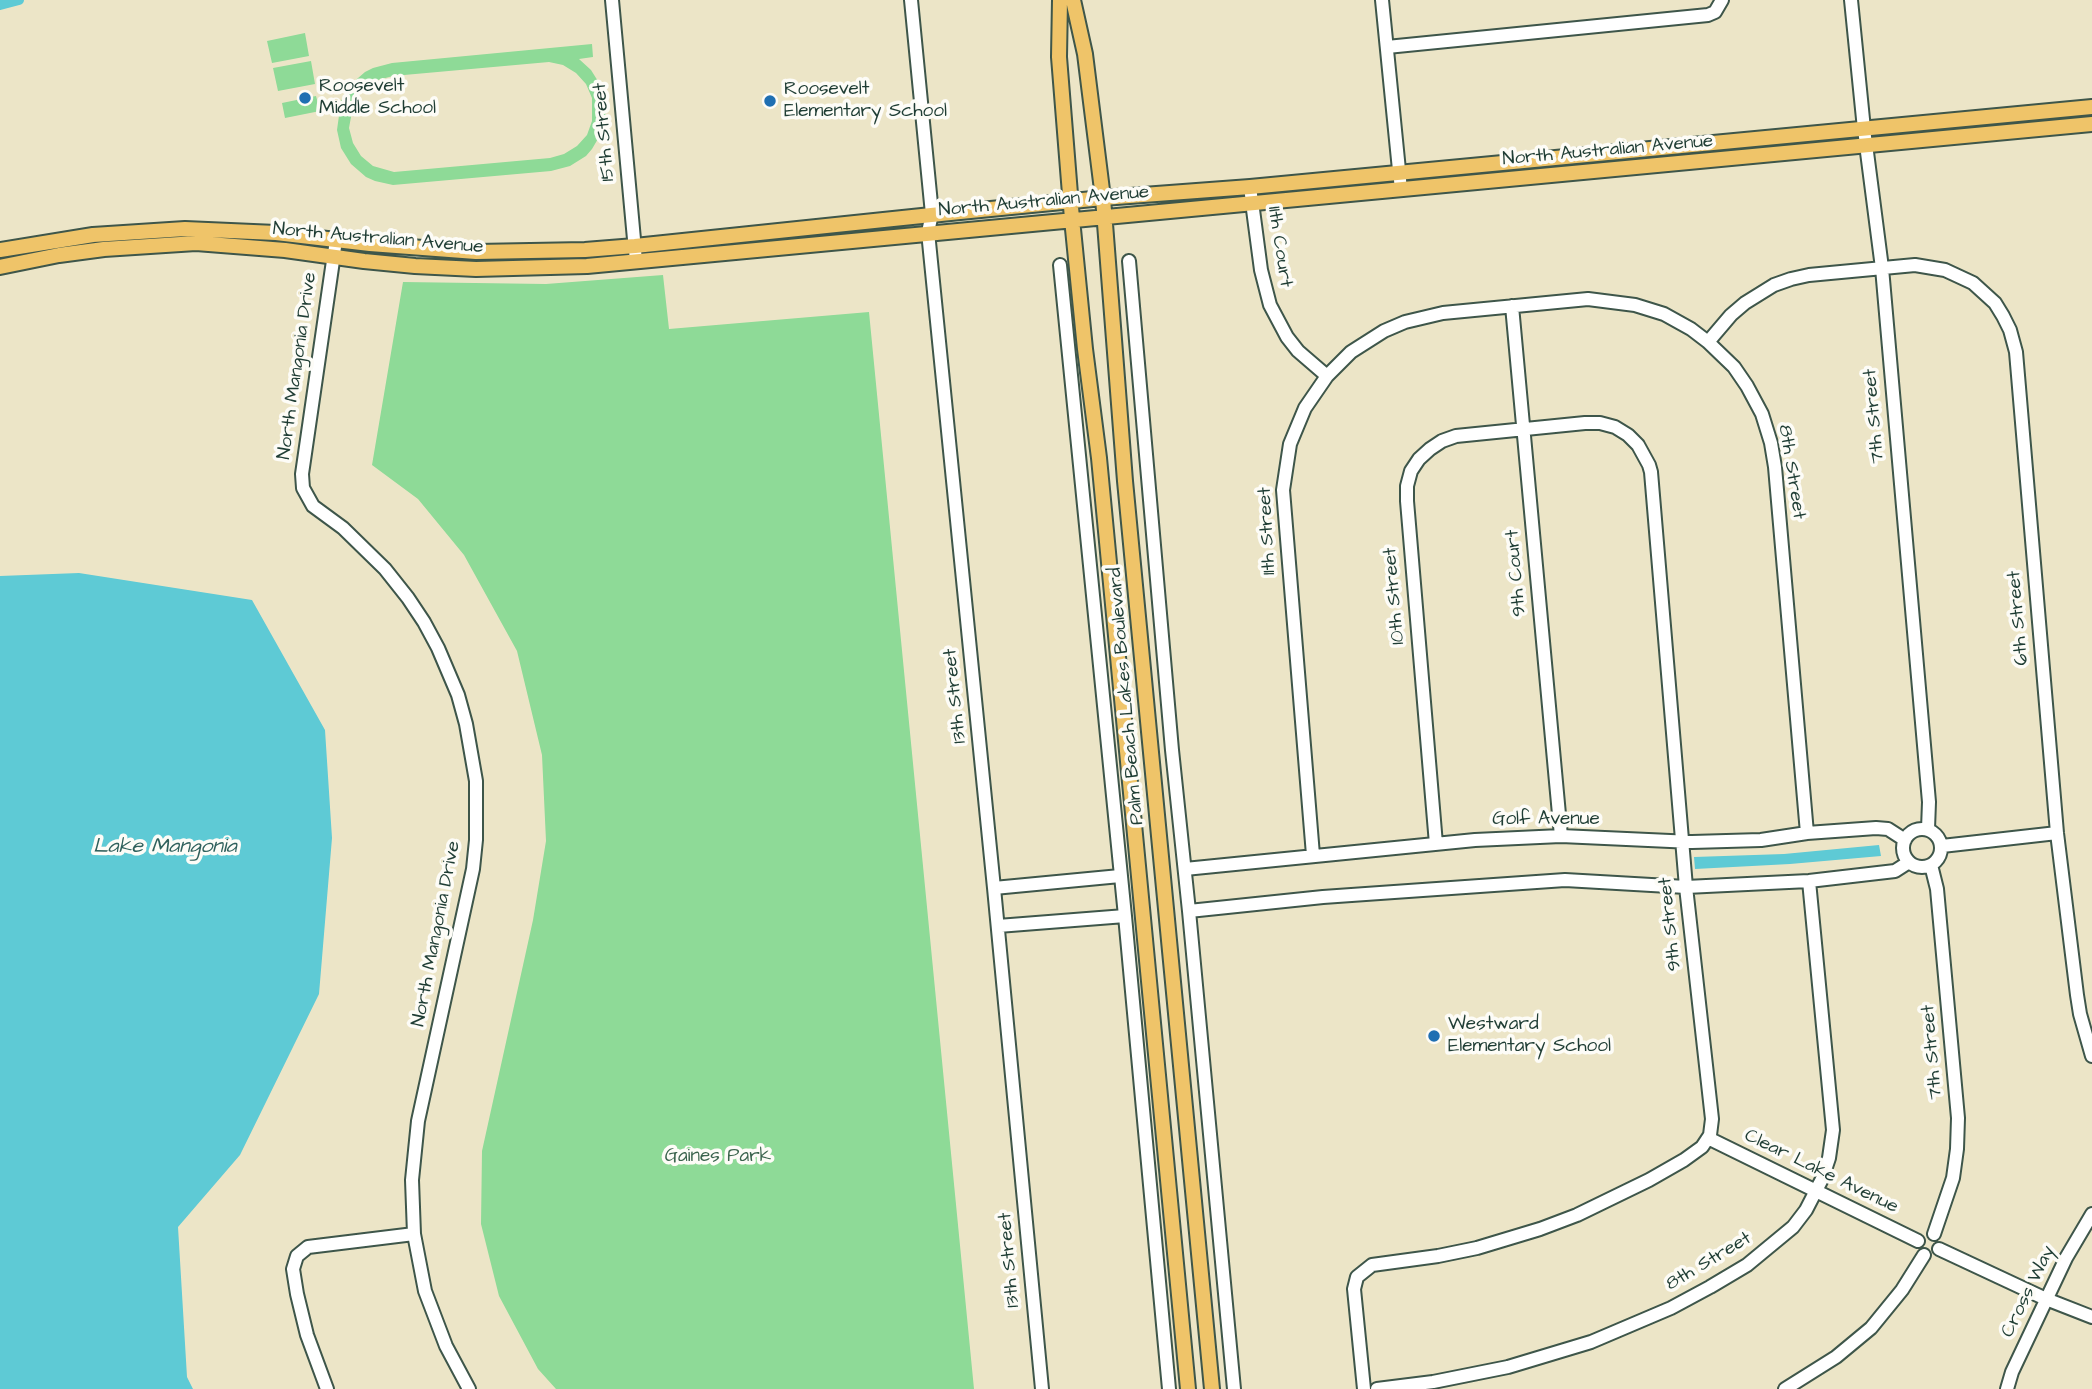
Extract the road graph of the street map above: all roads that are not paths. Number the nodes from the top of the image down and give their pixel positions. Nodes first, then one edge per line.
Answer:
1 (612, 0) edge
2 (911, 0) edge
3 (1060, 0) edge
4 (1073, 0) edge
5 (1382, 0) edge
6 (1722, 0) edge
7 (1851, 0) edge
8 (1387, 47) junction
9 (2092, 107) edge
10 (2092, 124) edge
11 (1864, 129) junction
12 (1866, 145) junction
13 (1399, 172) junction
14 (1250, 187) junction
15 (1401, 190) junction
16 (1103, 198) junction
17 (1071, 201) junction
18 (1252, 204) junction
19 (932, 214) junction
20 (1105, 216) junction
21 (1072, 219) junction
22 (928, 232) junction
23 (336, 240) junction
24 (0, 250) edge
25 (635, 253) junction
26 (333, 257) junction
27 (1129, 261) dead end
28 (1060, 265) dead end
29 (0, 267) edge
30 (1882, 268) junction
31 (1512, 306) junction
32 (1708, 342) junction
33 (1085, 349) junction
34 (1069, 352) junction
35 (1327, 376) junction
36 (1523, 428) junction
37 (1147, 479) junction
38 (1125, 481) junction
39 (1133, 554) junction
40 (1108, 556) junction
41 (1172, 750) junction
42 (1152, 752) junction
43 (1128, 753) junction
44 (1108, 755) junction
45 (1928, 829) junction
46 (1807, 833) junction
47 (2057, 833) junction
48 (1561, 836) junction
49 (1905, 840) junction
50 (1682, 842) junction
51 (1436, 844) junction
52 (1942, 846) junction
53 (1313, 855) junction
54 (1909, 862) junction
55 (1931, 865) junction
56 (1185, 870) junction
57 (1120, 876) junction
58 (1809, 881) junction
59 (1686, 887) junction
60 (994, 888) junction
61 (1189, 911) junction
62 (1125, 916) junction
63 (998, 926) junction
64 (2092, 1056) edge
65 (1709, 1138) junction
66 (1816, 1191) junction
67 (1195, 1210) junction
68 (1171, 1214) junction
69 (2092, 1214) edge
70 (414, 1234) junction
71 (1934, 1234) junction
72 (1917, 1241) junction
73 (1940, 1249) junction
74 (1924, 1255) junction
75 (2046, 1299) junction
76 (2092, 1317) edge
77 (327, 1389) edge
78 (469, 1389) edge
79 (1042, 1389) edge
80 (1169, 1389) edge
81 (1188, 1389) edge
82 (1212, 1389) edge
83 (1234, 1389) edge
84 (1364, 1389) edge
85 (1377, 1389) edge
86 (1785, 1389) edge
87 (2007, 1389) edge

1 - 25 street, 15th Street
2 - 19 street, 13th Street
3 - 17 main road, Palm Beach Lakes Boulevard
4 - 16 main road, Palm Beach Lakes Boulevard
5 - 8 street
6 - 8 street
7 - 11 street, 7th Street
8 - 13 street
9 - 11 main road, North Australian Avenue
10 - 12 main road, North Australian Avenue
11 - 12 street, 7th Street
11 - 13 main road, North Australian Avenue
12 - 15 main road, North Australian Avenue
12 - 30 street, 7th Street
13 - 14 main road, North Australian Avenue
13 - 15 street
14 - 16 main road, North Australian Avenue
14 - 18 street, 11th Court
15 - 18 main road, North Australian Avenue
16 - 17 main road, North Australian Avenue
16 - 20 main road, Palm Beach Lakes Boulevard
17 - 19 main road, North Australian Avenue
17 - 21 main road, Palm Beach Lakes Boulevard
18 - 20 main road, North Australian Avenue
18 - 35 street, 11th Court
19 - 22 street, 13th Street
19 - 25 main road, North Australian Avenue
20 - 21 main road, North Australian Avenue
20 - 38 main road, Palm Beach Lakes Boulevard
21 - 22 main road, North Australian Avenue
21 - 33 main road, Palm Beach Lakes Boulevard
22 - 25 main road, North Australian Avenue
22 - 60 street, 13th Street
23 - 24 main road, North Australian Avenue
23 - 25 main road, North Australian Avenue
23 - 26 street, North Mangonia Drive
25 - 26 main road, North Australian Avenue
26 - 29 main road, North Australian Avenue
26 - 70 street, North Mangonia Drive
27 - 37 street
28 - 34 street
30 - 32 street, 6th Street
30 - 45 street, 7th Street
30 - 47 street, 6th Street
31 - 32 street, 8th Street
31 - 35 street, 11th Street
31 - 36 street, 9th Court
32 - 46 street, 8th Street
33 - 34 street
33 - 40 main road, Palm Beach Lakes Boulevard
34 - 44 street
35 - 53 street, 11th Street
36 - 48 street, 9th Court
36 - 50 street, 9th Street
36 - 51 street, 10th Street
37 - 38 street
37 - 41 street
38 - 39 main road, Palm Beach Lakes Boulevard
39 - 40 main road
39 - 42 main road, Palm Beach Lakes Boulevard
40 - 43 main road, Palm Beach Lakes Boulevard
41 - 42 street
41 - 56 street
42 - 67 main road, Palm Beach Lakes Boulevard
43 - 44 street
43 - 68 main road, Palm Beach Lakes Boulevard
44 - 57 street
45 - 49 street
45 - 52 street
46 - 49 street, Golf Avenue
46 - 50 street, Golf Avenue
47 - 52 street
47 - 64 street, 6th Street
48 - 50 street, Golf Avenue
48 - 51 street, Golf Avenue
49 - 54 street
50 - 59 street, 9th Street
51 - 53 street, Golf Avenue
52 - 55 street
53 - 56 street, Golf Avenue
54 - 55 street
54 - 58 street
55 - 71 street, 7th Street
56 - 61 street
57 - 60 street
57 - 62 street
58 - 59 street
58 - 66 street, 8th Street
59 - 61 street
59 - 65 street, 9th Street
60 - 63 street, 13th Street
61 - 83 street
62 - 63 street
62 - 80 street
63 - 79 street, 13th Street
65 - 66 street, Clear Lake Avenue
65 - 84 street
66 - 72 street, Clear Lake Avenue
66 - 85 street, 8th Street
67 - 68 main road
67 - 82 main road, Palm Beach Lakes Boulevard
68 - 81 main road, Palm Beach Lakes Boulevard
69 - 75 street, Cross Way
70 - 77 street
70 - 78 street, North Mangonia Drive
71 - 72 street
71 - 73 street
72 - 74 street
73 - 74 street
73 - 75 street
74 - 86 street
75 - 76 street
75 - 87 street, Cross Way

